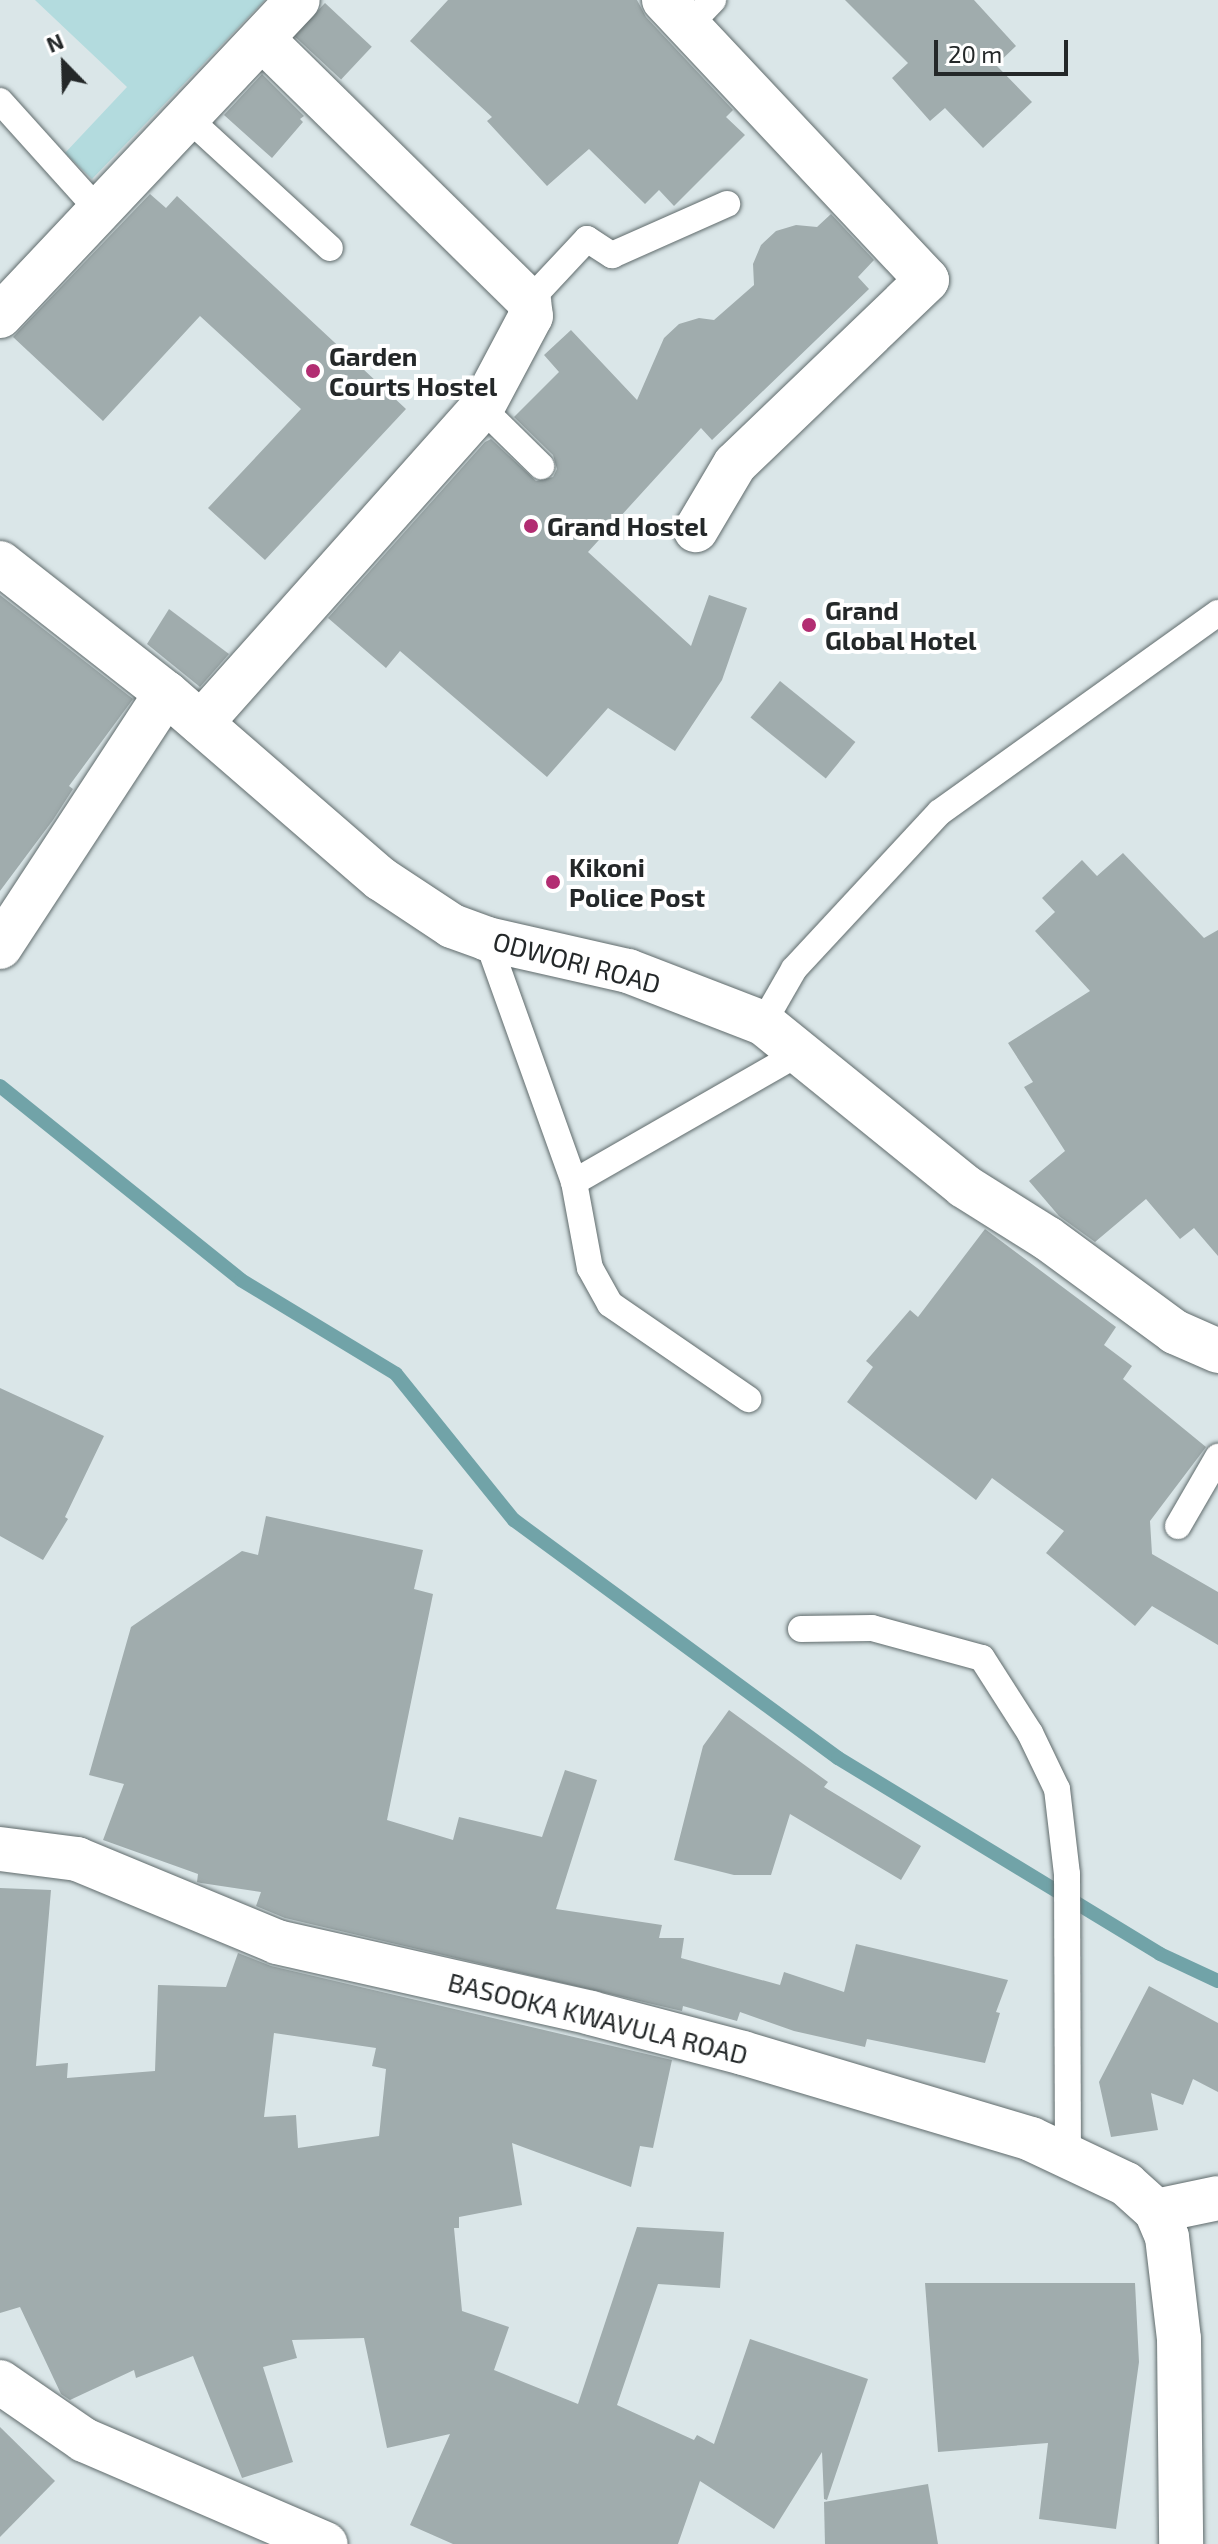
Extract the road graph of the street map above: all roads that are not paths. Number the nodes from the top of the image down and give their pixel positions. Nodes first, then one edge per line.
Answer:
1 (298, 0) edge
2 (688, 9) edge
3 (262, 39) junction
4 (0, 101) edge
5 (189, 119) junction
6 (727, 204) dead end
7 (100, 212) junction
8 (330, 248) dead end
9 (529, 301) junction
10 (0, 316) edge
11 (482, 408) junction
12 (541, 466) dead end
13 (696, 530) dead end
14 (0, 563) edge
15 (1218, 613) edge
16 (166, 693) junction
17 (201, 723) junction
18 (487, 939) junction
19 (0, 947) edge
20 (763, 1023) junction
21 (799, 1053) junction
22 (574, 1182) junction
23 (1218, 1351) edge
24 (748, 1399) dead end
25 (1218, 1457) edge
26 (1178, 1526) dead end
27 (801, 1629) dead end
28 (0, 1849) edge
29 (1068, 2156) junction
30 (1218, 2198) edge
31 (1161, 2224) junction
32 (0, 2382) edge
33 (326, 2544) edge
34 (1181, 2544) edge

1 - 3 street
2 - 13 street
3 - 5 street
3 - 9 street
4 - 7 lane
5 - 7 street
5 - 8 lane
6 - 9 lane
7 - 10 street
9 - 11 street
11 - 12 lane
11 - 17 street
14 - 16 street, ODWORI ROAD
15 - 20 lane
16 - 17 street, ODWORI ROAD
16 - 19 street
17 - 18 street, ODWORI ROAD
18 - 20 street, ODWORI ROAD
18 - 22 lane
20 - 21 street, ODWORI ROAD
21 - 22 lane
21 - 23 street, ODWORI ROAD
22 - 24 lane
25 - 26 lane
27 - 29 lane
28 - 29 street, BASOOKA KWAVULA ROAD
29 - 31 street, BASOOKA KWAVULA ROAD
30 - 31 street
31 - 34 street
32 - 33 street

